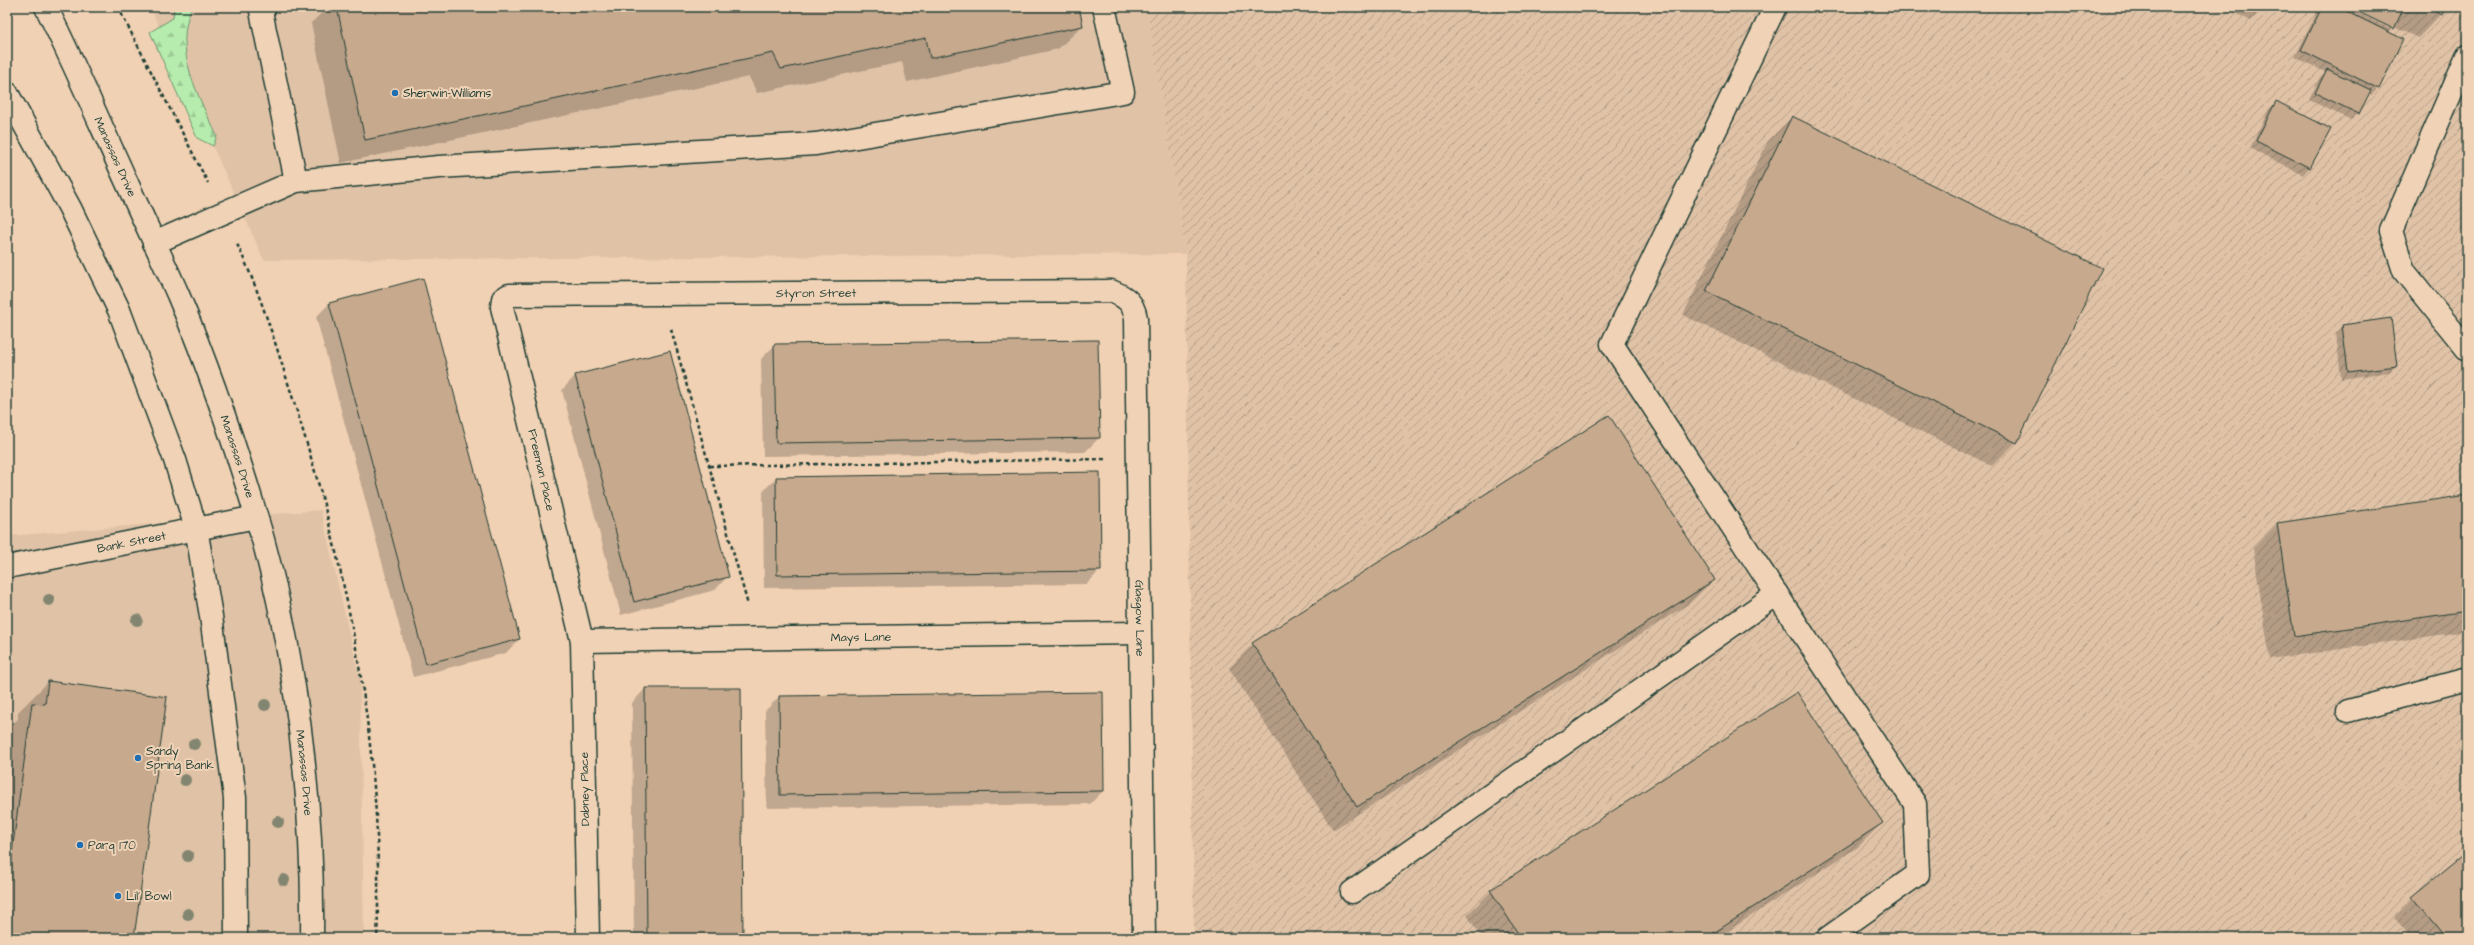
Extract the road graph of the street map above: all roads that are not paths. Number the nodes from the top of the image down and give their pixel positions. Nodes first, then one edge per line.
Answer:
1 (46, 7) edge
2 (265, 7) edge
3 (1104, 7) edge
4 (1775, 7) edge
5 (2467, 56) edge
6 (7, 93) edge
7 (296, 180) junction
8 (154, 243) junction
9 (504, 299) joint
10 (1128, 300) joint
11 (2467, 349) edge
12 (256, 517) junction
13 (196, 528) junction
14 (7, 567) edge
15 (1777, 594) junction
16 (1139, 633) junction
17 (582, 641) junction
18 (2467, 679) edge
19 (2348, 711) dead end
20 (1352, 892) dead end
21 (237, 915) junction
22 (236, 938) edge
23 (244, 938) edge
24 (312, 938) edge
25 (588, 938) edge
26 (1144, 938) edge
27 (1828, 938) edge

1 - 8 street, Manassas Drive
2 - 7 street
3 - 7 street
4 - 15 street
5 - 11 street
6 - 13 street
7 - 8 street
8 - 12 street, Manassas Drive
9 - 10 street, Styron Street
9 - 17 street, Freeman Place
10 - 16 street, Glasgow Lane
12 - 13 street, Bank Street
12 - 24 street, Manassas Drive
13 - 14 street, Bank Street
13 - 21 street
15 - 20 street
15 - 27 street
16 - 17 street, Mays Lane
16 - 26 street, Glasgow Lane
17 - 25 street, Dabney Place
18 - 19 street
21 - 22 street
21 - 23 street

